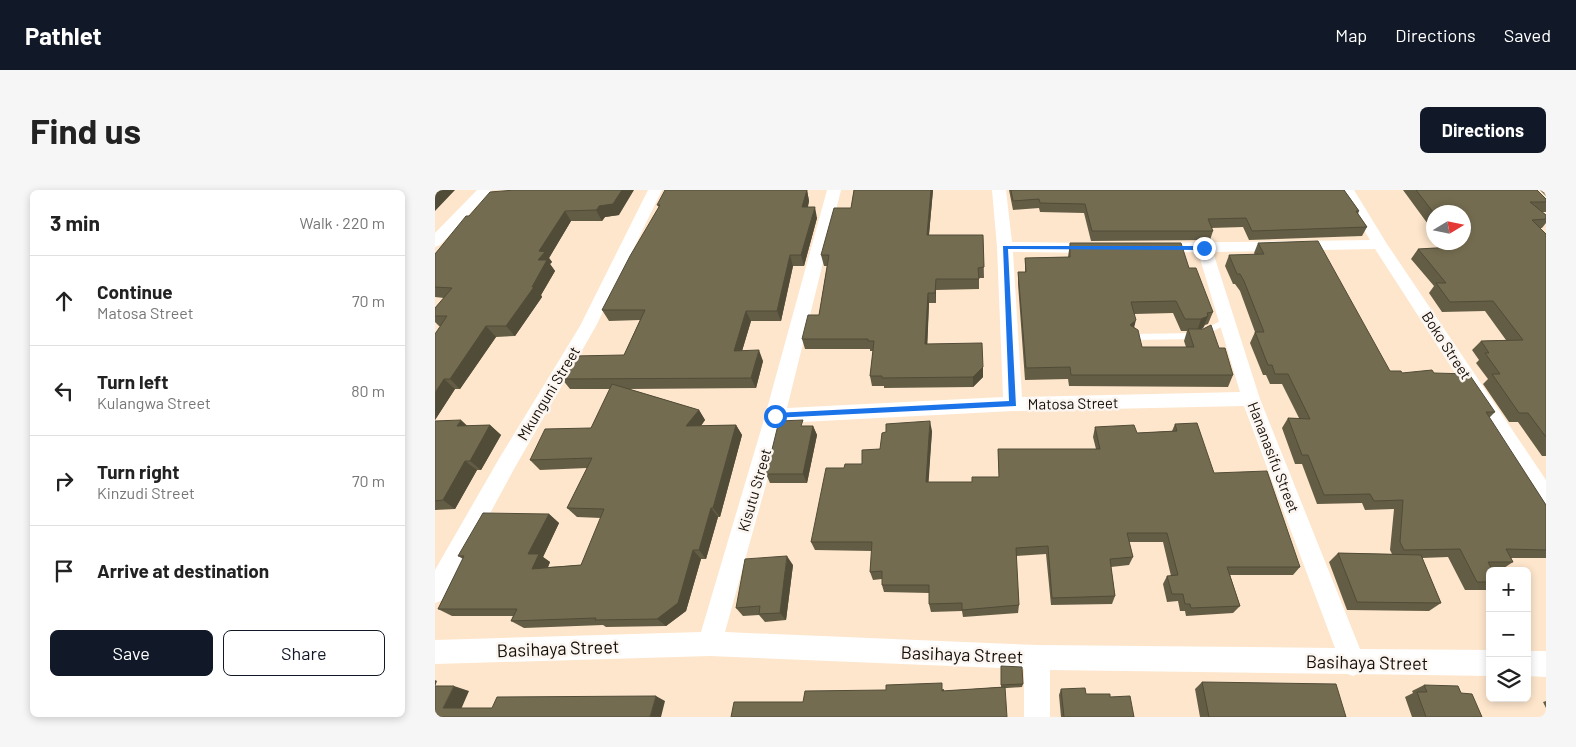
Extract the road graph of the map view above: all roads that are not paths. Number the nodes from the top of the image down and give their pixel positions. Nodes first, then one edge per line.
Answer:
1 (485, 190) edge
2 (655, 190) edge
3 (834, 190) edge
4 (999, 190) edge
5 (1347, 190) edge
6 (435, 242) edge
7 (1380, 244) junction
8 (1005, 247) junction
9 (1115, 248) edge
10 (1145, 248) edge
11 (1204, 248) junction
12 (1227, 321) junction
13 (1133, 337) edge
14 (1251, 399) junction
15 (1013, 404) junction
16 (775, 416) junction
17 (1546, 497) edge
18 (435, 592) edge
19 (710, 644) junction
20 (435, 652) edge
21 (1037, 657) junction
22 (1353, 663) junction
23 (1486, 663) edge
24 (1531, 664) edge
25 (1546, 664) edge
26 (1037, 717) edge

1 - 6 street
2 - 18 street, Mkunguni Street
3 - 16 street, Kisutu Street
4 - 8 street
5 - 7 street, Boko Street
7 - 11 street
7 - 17 street, Boko Street
8 - 9 street
8 - 15 street
10 - 11 street
11 - 12 street, Hananasifu Street
12 - 13 lane
12 - 14 street, Hananasifu Street
14 - 15 street, Matosa Street
14 - 22 street, Hananasifu Street
15 - 16 street, Matosa Street
16 - 19 street, Kisutu Street
19 - 20 street, Basihaya Street
19 - 21 street, Basihaya Street
21 - 22 street, Basihaya Street
21 - 26 street
22 - 23 street, Basihaya Street
24 - 25 street

